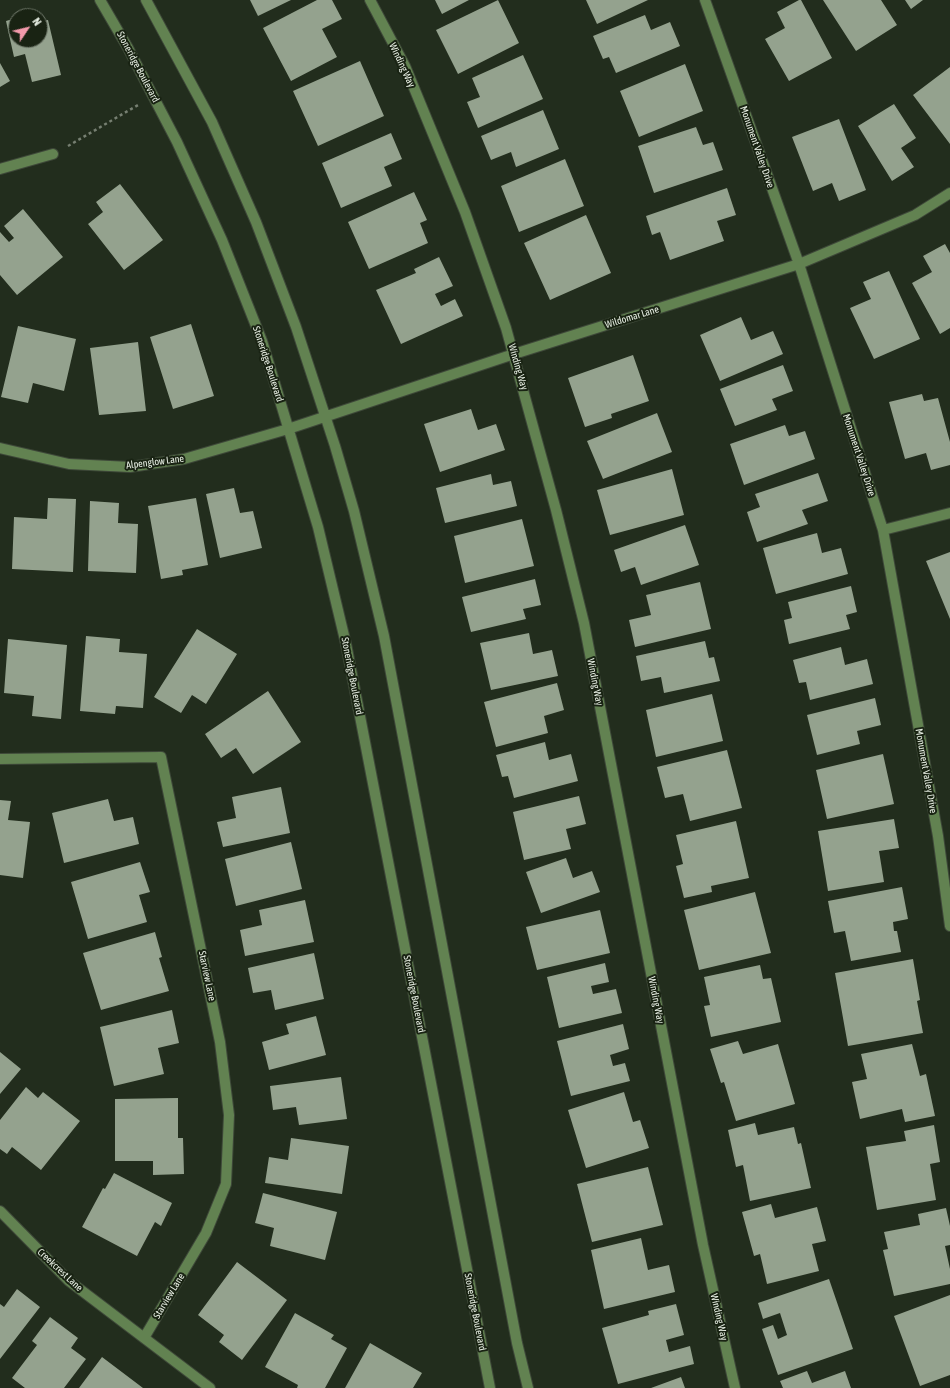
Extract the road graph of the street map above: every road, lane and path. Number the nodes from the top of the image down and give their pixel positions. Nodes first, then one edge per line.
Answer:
1 (100, 0) edge
2 (146, 0) edge
3 (370, 0) edge
4 (706, 0) edge
5 (153, 96) junction
6 (53, 154) joint
7 (0, 169) edge
8 (950, 193) edge
9 (799, 264) junction
10 (514, 354) junction
11 (326, 417) junction
12 (307, 423) joint
13 (288, 429) junction
14 (0, 448) edge
15 (950, 513) edge
16 (883, 530) junction
17 (0, 760) edge
18 (950, 926) edge
19 (0, 1211) edge
20 (144, 1338) junction
21 (210, 1388) edge
22 (490, 1388) edge
23 (528, 1388) edge
24 (735, 1388) edge

1 - 5 street, Stoneridge Boulevard
2 - 11 street
3 - 10 street, Winding Way
4 - 9 street, Monument Valley Drive
5 - 6 path
5 - 13 street, Stoneridge Boulevard
6 - 7 street
8 - 9 street, Wildomar Lane
9 - 10 street, Wildomar Lane
9 - 16 street, Monument Valley Drive
10 - 11 street, Wildomar Lane
10 - 24 street, Winding Way
11 - 12 street, Wildomar Lane
11 - 23 street
12 - 13 street, Alpenglow Lane
13 - 14 street, Alpenglow Lane
13 - 22 street, Stoneridge Boulevard
15 - 16 street
16 - 18 street, Monument Valley Drive
17 - 20 street, Starview Lane
19 - 20 street, Creekcrest Lane
20 - 21 street, Creekcrest Lane

